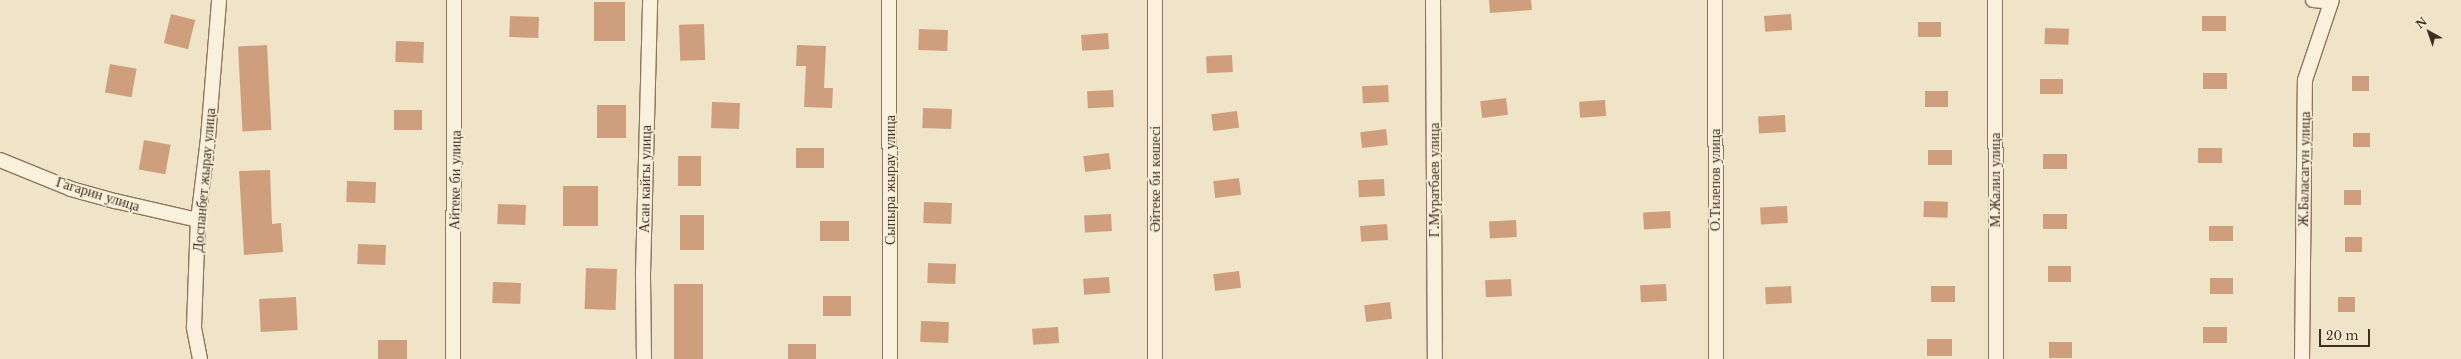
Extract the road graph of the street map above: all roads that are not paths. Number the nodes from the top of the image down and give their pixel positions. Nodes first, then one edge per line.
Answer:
1 (219, 0) edge
2 (454, 0) edge
3 (650, 0) edge
4 (889, 0) edge
5 (1155, 0) edge
6 (1433, 0) edge
7 (1715, 0) edge
8 (1995, 0) edge
9 (2313, 0) edge
10 (2332, 1) edge
11 (0, 160) edge
12 (198, 220) junction
13 (200, 359) edge
14 (454, 359) edge
15 (644, 359) edge
16 (890, 359) edge
17 (1154, 359) edge
18 (1435, 359) edge
19 (1716, 359) edge
20 (1996, 359) edge
21 (2302, 359) edge

1 - 12 street, Доспанбет жырау улица
2 - 14 street, Айтеке би улица
3 - 15 street, Асан кайгы улица
4 - 16 street, Сыпыра жырау улица
5 - 17 street, Әйтеке би көшесі
6 - 18 street, Г.Муратбаев улица
7 - 19 street, О.Тилепов улица
8 - 20 street, М.Жалил улица
9 - 10 street, Ж.Баласагун улица
10 - 21 street, Ж.Баласагун улица
11 - 12 street, Гагарин улица
12 - 13 street, Доспанбет жырау улица

